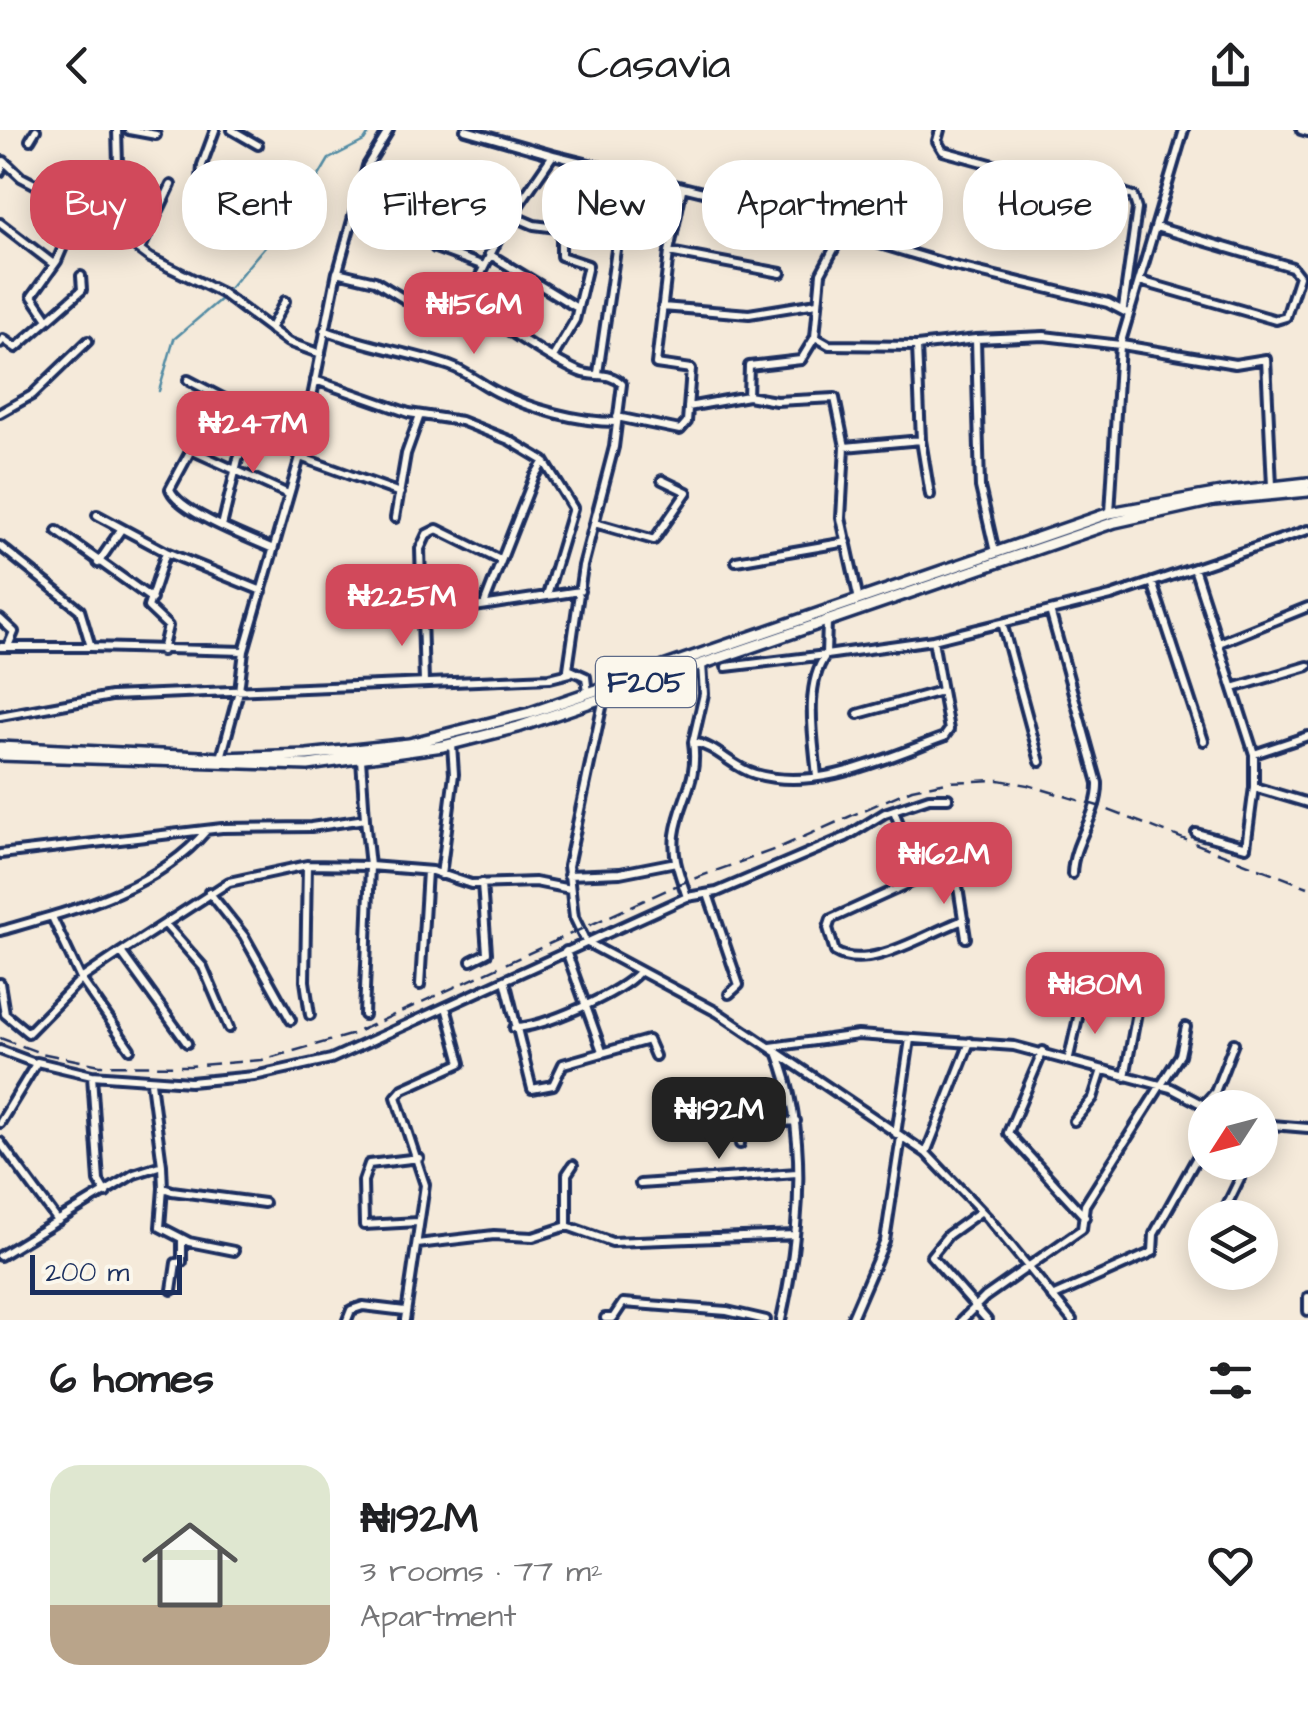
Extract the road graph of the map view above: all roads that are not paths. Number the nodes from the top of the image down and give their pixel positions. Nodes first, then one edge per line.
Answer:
1 (36, 130) edge
2 (130, 130) edge
3 (215, 130) edge
4 (232, 130) edge
5 (389, 130) edge
6 (465, 130) edge
7 (940, 130) edge
8 (1184, 130) edge
9 (118, 131) edge
10 (156, 135) dead end
11 (30, 140) dead end
12 (258, 145) dead end
13 (553, 155) junction
14 (2, 159) edge
15 (118, 160) edge
16 (204, 160) edge
17 (371, 160) edge
18 (571, 160) edge
19 (0, 172) edge
20 (30, 182) edge
21 (171, 185) dead end
22 (682, 190) edge
23 (702, 196) edge
24 (522, 203) edge
25 (162, 204) edge
26 (0, 222) edge
27 (1156, 227) junction
28 (347, 237) edge
29 (59, 250) edge
30 (140, 250) edge
31 (440, 250) edge
32 (492, 250) edge
33 (561, 250) edge
34 (616, 250) edge
35 (670, 250) edge
36 (679, 250) edge
37 (833, 250) edge
38 (901, 250) edge
39 (490, 254) junction
40 (52, 263) junction
41 (484, 266) junction
42 (1298, 270) junction
43 (1308, 271) edge
44 (337, 272) junction
45 (780, 273) dead end
46 (81, 276) dead end
47 (1140, 282) junction
48 (284, 300) dead end
49 (468, 300) junction
50 (818, 302) junction
51 (574, 306) junction
52 (662, 307) junction
53 (1126, 311) junction
54 (48, 318) junction
55 (270, 329) junction
56 (323, 330) junction
57 (816, 337) junction
58 (1, 339) edge
59 (976, 339) junction
60 (88, 341) dead end
61 (1121, 345) junction
62 (916, 346) junction
63 (321, 354) junction
64 (554, 358) junction
65 (598, 374) junction
66 (188, 380) dead end
67 (315, 380) junction
68 (748, 396) junction
69 (688, 407) junction
70 (0, 413) edge
71 (420, 416) junction
72 (616, 420) junction
73 (921, 440) junction
74 (845, 447) junction
75 (300, 457) junction
76 (544, 461) junction
77 (235, 473) junction
78 (662, 480) dead end
79 (1308, 483) edge
80 (1272, 486) junction
81 (1308, 491) edge
82 (400, 493) junction
83 (288, 494) junction
84 (930, 495) dead end
85 (1110, 513) junction
86 (96, 514) dead end
87 (395, 518) dead end
88 (598, 524) junction
89 (222, 526) junction
90 (120, 530) junction
91 (1308, 530) edge
92 (56, 532) dead end
93 (847, 542) junction
94 (0, 546) edge
95 (271, 548) junction
96 (166, 552) junction
97 (995, 553) junction
98 (500, 560) junction
99 (736, 561) dead end
100 (98, 563) junction
101 (1194, 568) junction
102 (1152, 582) junction
103 (580, 591) junction
104 (262, 592) junction
105 (547, 594) junction
106 (880, 597) junction
107 (152, 598) junction
108 (859, 600) junction
109 (484, 602) junction
110 (1308, 607) edge
111 (1052, 614) junction
112 (422, 615) junction
113 (0, 619) edge
114 (826, 622) junction
115 (1003, 626) junction
116 (933, 640) junction
117 (1219, 642) junction
118 (4, 646) edge
119 (91, 647) junction
120 (162, 651) junction
121 (244, 651) junction
122 (826, 655) junction
123 (702, 662) junction
124 (726, 666) dead end
125 (1308, 666) edge
126 (570, 673) junction
127 (424, 684) junction
128 (1233, 688) junction
129 (941, 691) junction
130 (239, 692) junction
131 (588, 693) junction
132 (604, 698) junction
133 (858, 714) dead end
134 (0, 716) edge
135 (1308, 736) edge
136 (1204, 741) dead end
137 (693, 742) junction
138 (452, 743) junction
139 (0, 747) edge
140 (1254, 754) junction
141 (0, 755) edge
142 (220, 758) junction
143 (361, 759) junction
144 (307, 760) junction
145 (1040, 762) dead end
146 (817, 777) junction
147 (1254, 788) junction
148 (948, 798) dead end
149 (1308, 803) edge
150 (894, 810) junction
151 (365, 819) junction
152 (206, 830) junction
153 (1196, 832) dead end
154 (0, 854) edge
155 (676, 862) junction
156 (306, 864) junction
157 (370, 866) junction
158 (427, 871) junction
159 (1072, 874) dead end
160 (441, 876) junction
161 (568, 876) junction
162 (920, 878) junction
163 (482, 883) junction
164 (570, 889) junction
165 (209, 892) junction
166 (708, 894) junction
167 (687, 897) junction
168 (52, 917) junction
169 (964, 920) junction
170 (165, 924) junction
171 (0, 930) edge
172 (966, 938) dead end
173 (586, 942) junction
174 (566, 951) junction
175 (122, 952) junction
176 (471, 961) dead end
177 (638, 972) junction
178 (81, 979) junction
179 (504, 980) junction
180 (0, 983) edge
181 (420, 985) dead end
182 (729, 994) dead end
183 (586, 1002) junction
184 (446, 1007) junction
185 (1080, 1008) dead end
186 (1137, 1012) dead end
187 (310, 1014) dead end
188 (364, 1015) dead end
189 (292, 1020) dead end
190 (1186, 1027) dead end
191 (229, 1028) dead end
192 (514, 1028) junction
193 (910, 1039) junction
194 (970, 1041) junction
195 (1234, 1043) dead end
196 (186, 1044) dead end
197 (130, 1048) dead end
198 (774, 1049) junction
199 (0, 1050) edge
200 (1044, 1051) junction
201 (602, 1052) junction
202 (655, 1056) dead end
203 (1069, 1057) junction
204 (35, 1063) junction
205 (1102, 1070) junction
206 (92, 1075) junction
207 (1125, 1078) junction
208 (152, 1082) junction
209 (1161, 1086) junction
210 (1217, 1090) edge
211 (1188, 1098) edge
212 (796, 1120) junction
213 (1074, 1121) dead end
214 (0, 1123) edge
215 (1278, 1125) edge
216 (1308, 1128) edge
217 (898, 1135) junction
218 (0, 1142) edge
219 (740, 1144) dead end
220 (926, 1152) junction
221 (419, 1158) junction
222 (162, 1165) junction
223 (573, 1165) dead end
224 (797, 1173) junction
225 (1188, 1173) edge
226 (640, 1184) dead end
227 (163, 1188) junction
228 (106, 1192) junction
229 (264, 1203) dead end
230 (980, 1212) junction
231 (1085, 1217) junction
232 (58, 1221) junction
233 (418, 1222) junction
234 (568, 1226) junction
235 (795, 1235) junction
236 (182, 1238) junction
237 (418, 1244) junction
238 (234, 1251) dead end
239 (0, 1256) edge
240 (1030, 1270) junction
241 (172, 1290) dead end
242 (1052, 1297) junction
243 (1308, 1297) edge
244 (975, 1307) junction
245 (406, 1310) junction
246 (1308, 1312) edge
247 (606, 1318) dead end
248 (347, 1320) edge
249 (405, 1320) edge
250 (766, 1320) edge
251 (780, 1320) edge
252 (851, 1320) edge
253 (962, 1320) edge
254 (987, 1320) edge
255 (1072, 1320) edge

1 - 11 street
2 - 10 street
3 - 16 street
4 - 12 street
5 - 17 street
6 - 13 street
7 - 53 street
8 - 27 street
9 - 15 street
13 - 18 street
13 - 24 street
14 - 19 street
14 - 20 street
21 - 25 street
22 - 23 street
26 - 40 street
27 - 42 street
27 - 47 street
28 - 44 street
29 - 40 street
30 - 55 street
31 - 41 street
32 - 39 street
33 - 51 street
34 - 65 street
35 - 52 street
36 - 45 street
37 - 50 street
38 - 53 street
39 - 41 street
39 - 51 street
40 - 54 street
41 - 49 street
42 - 43 street
42 - 47 street
44 - 49 street
44 - 56 street
46 - 54 street
47 - 53 street
48 - 55 street
49 - 64 street
50 - 52 street
50 - 57 street
51 - 64 street
52 - 69 street
53 - 61 street
54 - 58 street
55 - 63 street
56 - 63 street
56 - 72 street
57 - 62 street
57 - 68 street
59 - 61 street
59 - 62 street
59 - 97 street
60 - 70 street
61 - 80 street
61 - 85 street
62 - 73 street
63 - 67 street
64 - 65 street
65 - 72 street
66 - 77 street
67 - 71 street
67 - 75 street
68 - 69 street
68 - 74 street
69 - 72 street
71 - 76 street
71 - 82 street
72 - 88 street
73 - 74 street
73 - 84 street
74 - 93 street
75 - 82 street
75 - 83 street
76 - 98 street
76 - 105 street
77 - 83 street
77 - 89 street
77 - 89 street
78 - 88 street
79 - 80 main road, F205
80 - 85 main road, F205
81 - 106 main road, F205
82 - 87 street
83 - 95 street
85 - 97 main road, F205
86 - 90 street
88 - 103 street
89 - 95 street
90 - 96 street
90 - 100 street
91 - 101 street
92 - 100 street
93 - 99 street
93 - 108 street
94 - 119 street
95 - 104 street
96 - 104 street
96 - 107 street
97 - 106 main road, F205
98 - 109 street
98 - 112 street
100 - 107 street
101 - 102 street
101 - 117 street
102 - 111 street
102 - 136 street
103 - 105 street
103 - 126 street
104 - 121 street
105 - 109 street
106 - 108 main road, F205
106 - 114 main road, F205
107 - 120 street
108 - 131 main road, F205
109 - 112 street
110 - 117 street
111 - 115 street
111 - 159 street
112 - 127 street
113 - 118 street
114 - 122 street
114 - 123 main road, F205
115 - 116 street
115 - 145 street
116 - 122 street
116 - 129 street
117 - 128 street
118 - 119 street
119 - 120 street
120 - 121 street
121 - 130 street
122 - 124 street
122 - 146 street
123 - 132 main road, F205
123 - 137 street
125 - 128 street
126 - 127 street
126 - 131 street
127 - 130 street
128 - 140 street
129 - 133 street
129 - 146 street
130 - 134 street
130 - 142 street
131 - 144 main road, F205
132 - 138 main road, F205
132 - 161 street
135 - 140 street
137 - 146 street
137 - 155 street
138 - 143 main road, F205
138 - 160 street
139 - 142 main road, F205
140 - 147 street
141 - 144 main road, F205
142 - 144 main road, F205
143 - 144 main road, F205
143 - 151 street
147 - 149 street
147 - 153 street
148 - 150 street
150 - 162 street
150 - 166 street
151 - 152 street
151 - 157 street
152 - 154 street
152 - 168 street
155 - 161 street
155 - 167 street
156 - 157 street
156 - 165 street
156 - 187 street
157 - 158 street
157 - 188 street
158 - 160 street
158 - 181 street
160 - 163 street
161 - 164 street
162 - 169 street
162 - 169 street
163 - 164 street
163 - 176 street
164 - 173 street
165 - 170 street
165 - 189 street
166 - 167 street
166 - 182 street
167 - 173 street
168 - 171 street
168 - 178 street
169 - 172 street
170 - 175 street
170 - 191 street
173 - 174 street
173 - 177 street
174 - 179 street
174 - 183 street
175 - 178 street
175 - 196 street
177 - 183 street
177 - 198 street
178 - 180 street
178 - 197 street
179 - 184 street
179 - 192 street
183 - 192 street
183 - 201 street
184 - 208 street
184 - 221 street
185 - 203 street
186 - 207 street
190 - 209 street
192 - 201 street
193 - 194 street
193 - 198 street
193 - 217 street
194 - 200 street
194 - 220 street
195 - 210 street
198 - 212 street
198 - 217 street
199 - 204 street
200 - 203 street
200 - 231 street
201 - 202 street
203 - 205 street
204 - 206 street
204 - 214 street
205 - 207 street
205 - 213 street
206 - 208 street
206 - 228 street
207 - 209 street
208 - 222 street
209 - 211 street
209 - 231 street
212 - 219 street
212 - 224 street
215 - 216 street
217 - 220 street
217 - 252 street
218 - 232 street
220 - 230 street
221 - 233 street
221 - 233 street
222 - 227 street
222 - 228 street
223 - 234 street
224 - 226 street
224 - 235 street
225 - 242 street
227 - 229 street
227 - 236 street
228 - 232 street
230 - 240 street
230 - 244 street
231 - 240 street
232 - 239 street
233 - 237 street
234 - 235 street
234 - 237 street
235 - 251 street
236 - 238 street
236 - 241 street
237 - 245 street
240 - 242 street
240 - 244 street
242 - 255 street
243 - 246 street
244 - 253 street
244 - 254 street
245 - 248 street
245 - 249 street
247 - 250 street

